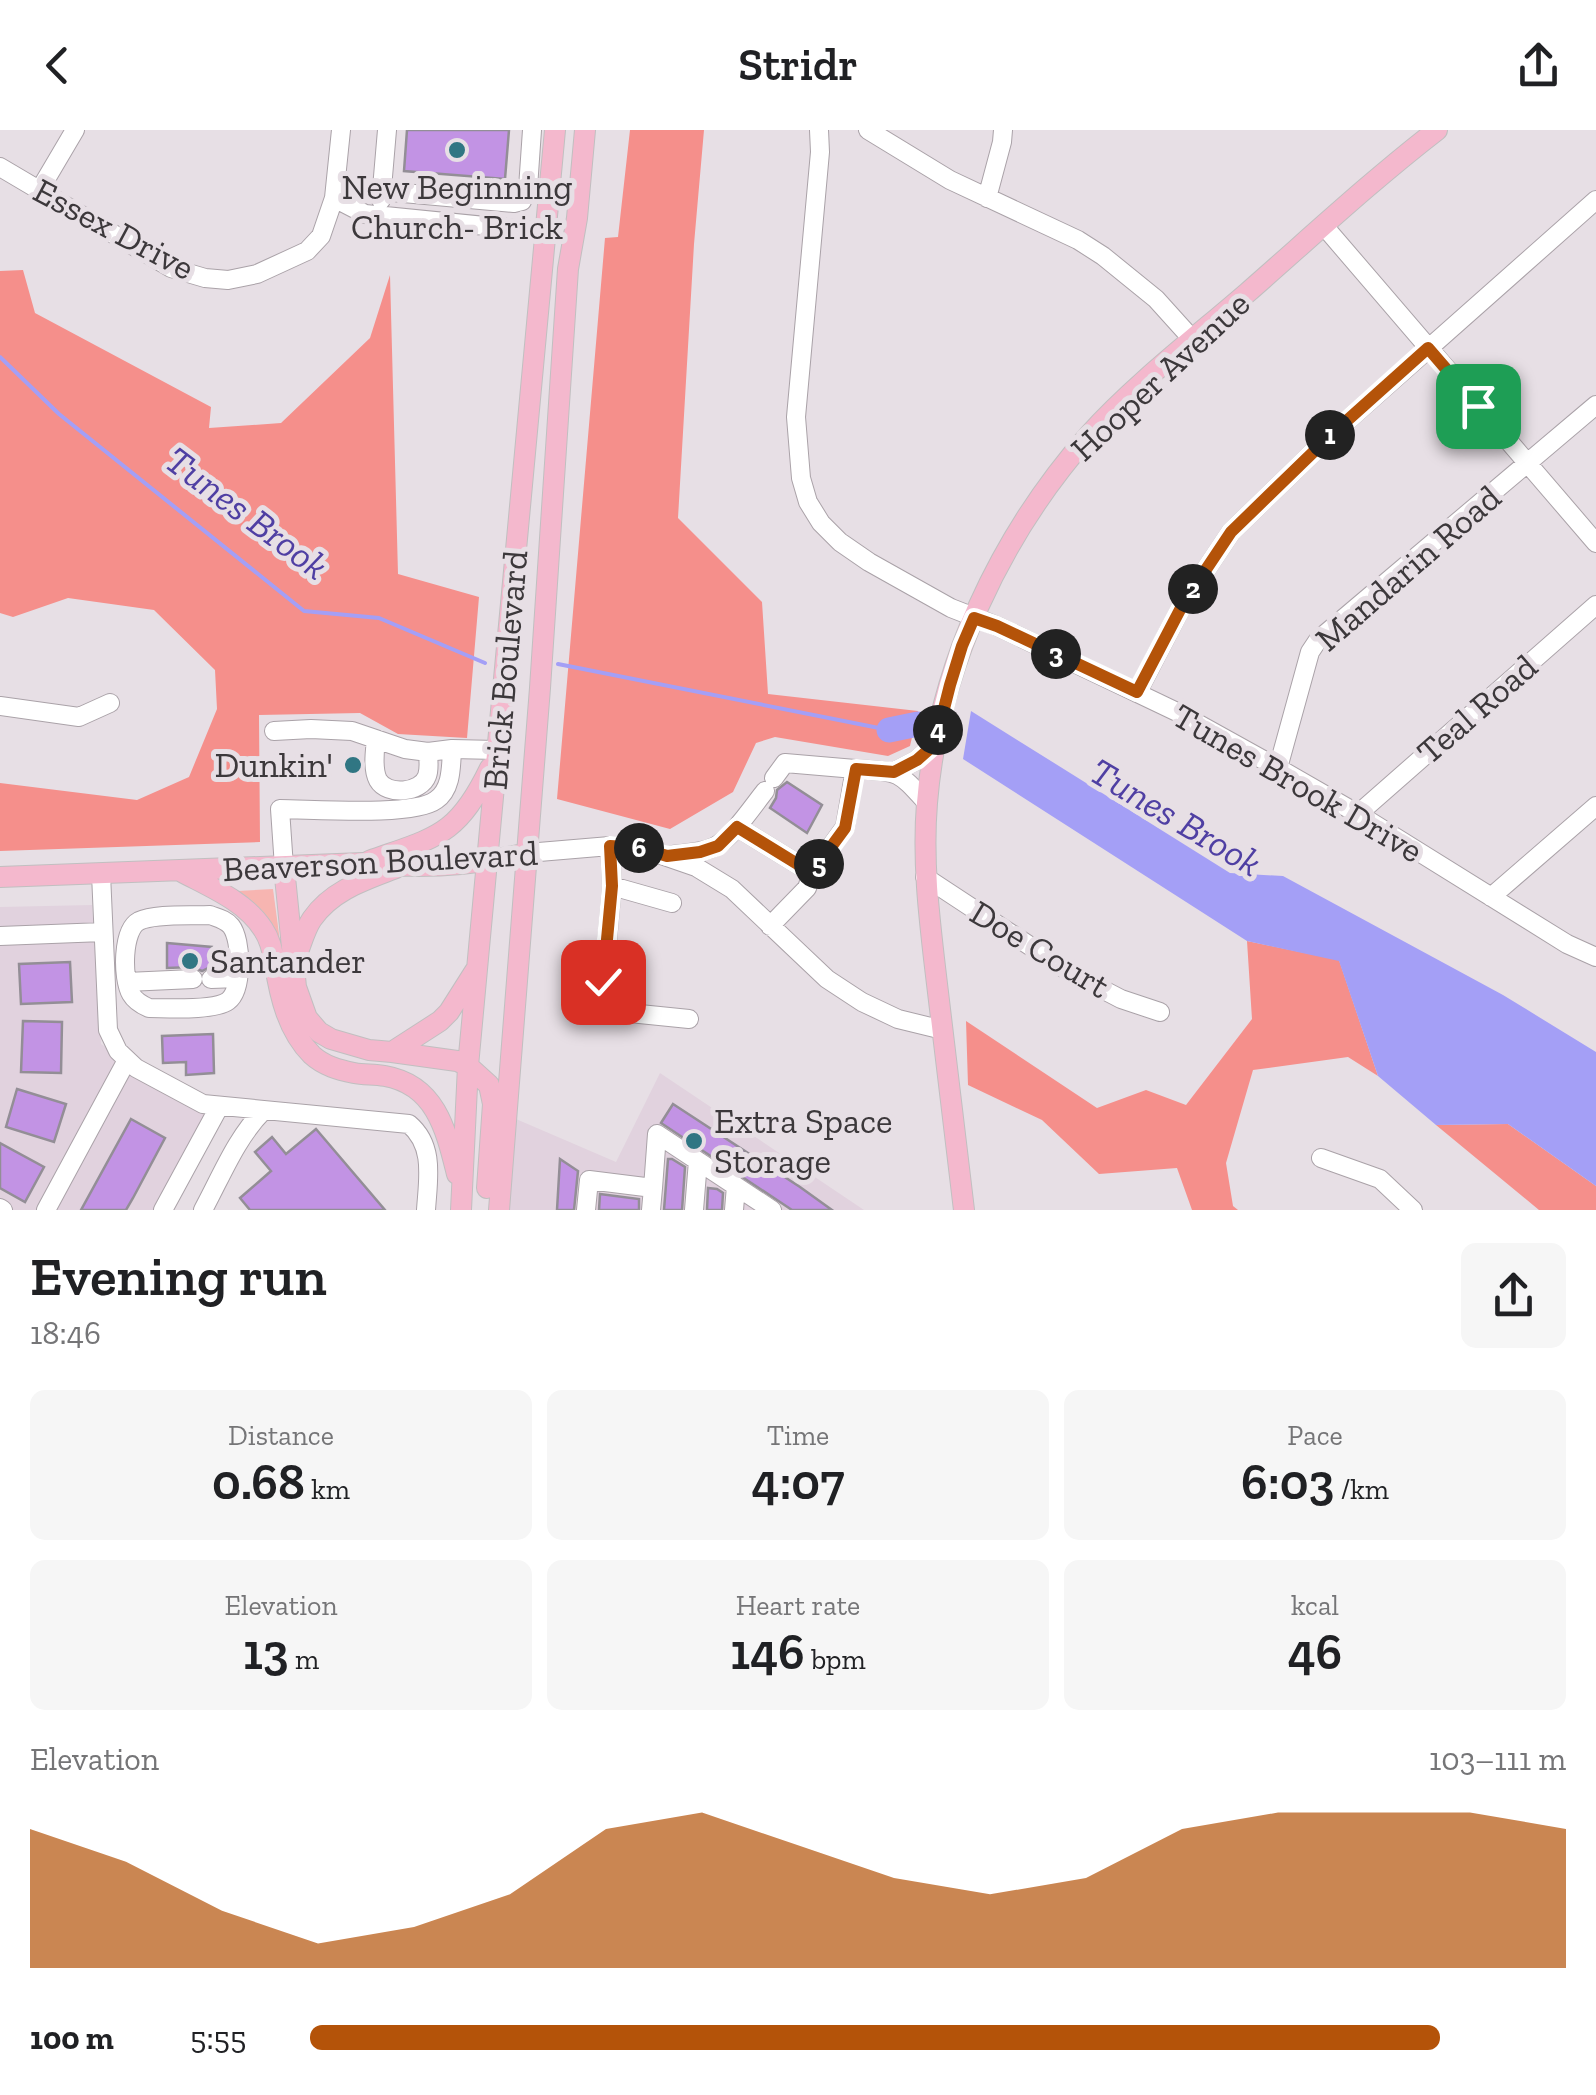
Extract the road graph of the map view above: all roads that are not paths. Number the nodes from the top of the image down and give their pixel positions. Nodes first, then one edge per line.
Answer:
1 (76, 130) edge
2 (341, 130) edge
3 (386, 130) edge
4 (532, 130) edge
5 (585, 130) edge
6 (820, 130) edge
7 (868, 130) edge
8 (1003, 130) edge
9 (1437, 130) edge
10 (555, 132) edge
11 (0, 168) edge
12 (39, 191) junction
13 (381, 192) junction
14 (334, 198) junction
15 (987, 198) junction
16 (1596, 200) edge
17 (379, 215) junction
18 (1324, 226) junction
19 (546, 232) junction
20 (568, 270) junction
21 (1193, 340) junction
22 (1428, 348) junction
23 (1596, 404) edge
24 (1528, 464) junction
25 (1596, 542) edge
26 (1596, 604) edge
27 (974, 618) junction
28 (1137, 692) junction
29 (110, 703) dead end
30 (0, 706) edge
31 (274, 731) dead end
32 (376, 739) junction
33 (935, 744) junction
34 (452, 749) junction
35 (497, 751) junction
36 (428, 752) junction
37 (1278, 768) junction
38 (856, 769) junction
39 (894, 772) junction
40 (403, 800) junction
41 (927, 803) junction
42 (1596, 806) edge
43 (1358, 814) junction
44 (737, 827) junction
45 (610, 846) junction
46 (527, 852) junction
47 (667, 856) junction
48 (486, 862) junction
49 (363, 863) junction
50 (284, 867) junction
51 (399, 867) junction
52 (180, 871) junction
53 (812, 873) junction
54 (101, 874) junction
55 (0, 877) edge
56 (925, 878) junction
57 (612, 886) junction
58 (1491, 897) junction
59 (672, 903) dead end
60 (770, 926) junction
61 (103, 932) junction
62 (0, 936) edge
63 (1596, 958) edge
64 (294, 963) junction
65 (104, 965) junction
66 (479, 965) junction
67 (127, 973) junction
68 (238, 978) junction
69 (1160, 1012) dead end
70 (689, 1019) dead end
71 (942, 1030) junction
72 (392, 1052) junction
73 (127, 1060) junction
74 (468, 1066) junction
75 (219, 1107) junction
76 (264, 1110) junction
77 (1322, 1158) dead end
78 (698, 1161) junction
79 (736, 1186) junction
80 (653, 1188) junction
81 (462, 1202) edge
82 (46, 1210) edge
83 (163, 1210) edge
84 (204, 1210) edge
85 (426, 1210) edge
86 (486, 1210) edge
87 (499, 1210) edge
88 (586, 1210) edge
89 (651, 1210) edge
90 (694, 1210) edge
91 (734, 1210) edge
92 (772, 1210) edge
93 (964, 1210) edge
94 (1412, 1210) edge

1 - 12 street
2 - 14 street, Essex Drive
3 - 13 street
4 - 10 street
4 - 13 street
5 - 20 main road, Brick Boulevard
6 - 27 street, Tunes Brook Drive
7 - 15 street
8 - 15 street
9 - 18 main road, Hooper Avenue
10 - 19 main road, Brick Boulevard
11 - 12 street, Essex Drive
12 - 14 street, Essex Drive
13 - 17 street
14 - 17 street
15 - 21 street
16 - 22 street
17 - 19 street
18 - 21 main road, Hooper Avenue
18 - 22 street
19 - 20 main road
19 - 35 main road, Brick Boulevard
20 - 46 main road, Brick Boulevard
21 - 27 main road, Hooper Avenue
22 - 24 street
22 - 28 street
23 - 24 street, Mandarin Road
24 - 25 street
24 - 37 street, Mandarin Road
26 - 43 street, Teal Road
27 - 28 street, Tunes Brook Drive
27 - 33 main road, Hooper Avenue
28 - 37 street, Tunes Brook Drive
29 - 30 street
31 - 32 street
32 - 36 street
32 - 40 street
33 - 39 street
33 - 41 main road, Hooper Avenue
34 - 35 street
34 - 36 street
34 - 40 street
35 - 48 main road, Brick Boulevard
35 - 49 main road
36 - 40 street
37 - 43 street, Tunes Brook Drive
38 - 39 street
38 - 44 street
38 - 53 street
39 - 41 street
40 - 50 street
41 - 56 main road, Hooper Avenue
42 - 58 street
43 - 58 street, Tunes Brook Drive
44 - 47 street
44 - 53 street
45 - 46 street, Beaverson Boulevard
45 - 47 street, Beaverson Boulevard
45 - 57 street
46 - 48 main road, Beaverson Boulevard
46 - 87 main road, Brick Boulevard
47 - 60 street, Beaverson Boulevard
48 - 51 main road, Beaverson Boulevard
48 - 66 main road, Brick Boulevard
49 - 50 main road, Beaverson Boulevard
49 - 51 main road, Beaverson Boulevard
50 - 52 main road, Beaverson Boulevard
50 - 64 main road
51 - 64 main road
52 - 54 main road, Beaverson Boulevard
52 - 81 main road
53 - 60 street
54 - 55 main road, Beaverson Boulevard
54 - 61 street
56 - 69 street, Doe Court
56 - 71 main road, Hooper Avenue
57 - 59 street
57 - 70 street
58 - 63 street, Tunes Brook Drive
60 - 71 street, Beaverson Boulevard
61 - 62 street
61 - 65 street
64 - 72 main road
65 - 67 street
65 - 73 street
66 - 72 main road
66 - 74 main road, Brick Boulevard
67 - 68 street
67 - 68 street
67 - 68 street
71 - 93 main road, Hooper Avenue
72 - 74 main road
73 - 75 street
73 - 82 street
74 - 81 main road, Brick Boulevard
74 - 86 main road
75 - 76 street
75 - 83 street
76 - 84 street
76 - 85 street
77 - 94 street
78 - 79 street
78 - 80 street
78 - 90 street
79 - 91 street
79 - 92 street
80 - 88 street
80 - 89 street

